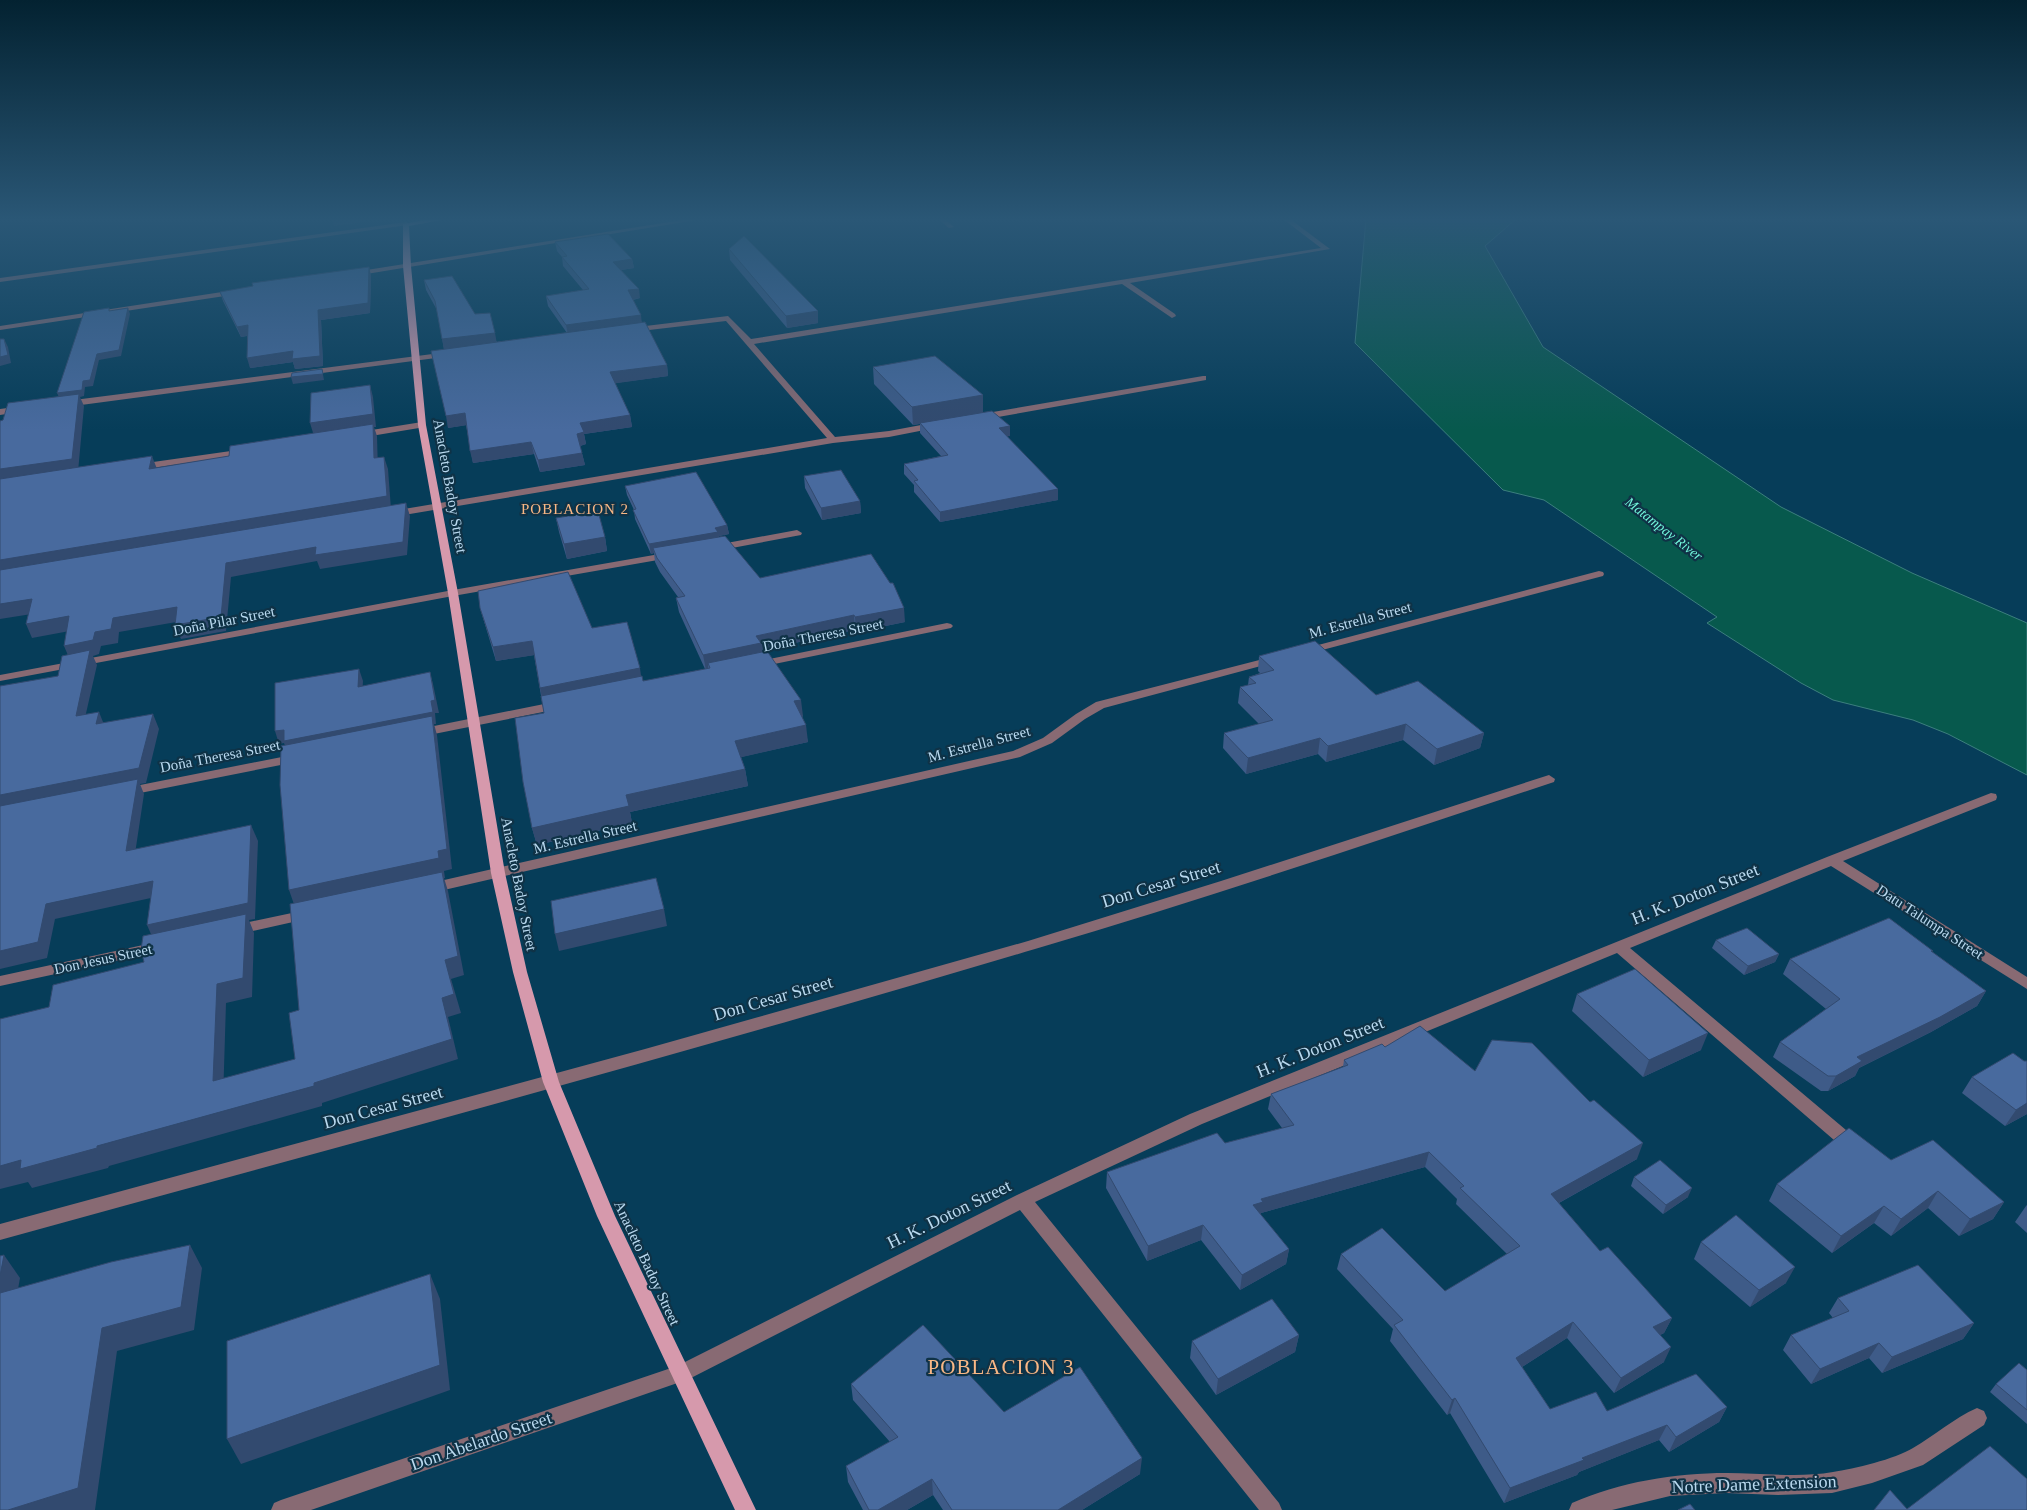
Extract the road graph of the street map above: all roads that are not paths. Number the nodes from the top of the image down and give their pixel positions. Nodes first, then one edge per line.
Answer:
1 (409, 289) edge
2 (1070, 289) edge
3 (1134, 289) edge
4 (246, 290) edge
5 (1172, 316) dead end
6 (0, 328) edge
7 (621, 332) edge
8 (749, 342) junction
9 (455, 353) edge
10 (416, 358) junction
11 (1203, 378) dead end
12 (60, 404) edge
13 (30, 408) edge
14 (0, 412) edge
15 (967, 420) edge
16 (948, 423) edge
17 (422, 425) junction
18 (354, 436) edge
19 (833, 440) junction
20 (255, 450) edge
21 (128, 469) edge
22 (437, 507) junction
23 (380, 516) edge
24 (797, 534) dead end
25 (708, 549) edge
26 (679, 554) edge
27 (1599, 574) dead end
28 (453, 593) junction
29 (947, 626) dead end
30 (744, 667) edge
31 (0, 678) edge
32 (570, 702) edge
33 (474, 722) junction
34 (406, 736) edge
35 (309, 755) edge
36 (1549, 779) dead end
37 (116, 794) edge
38 (1991, 798) dead end
39 (1832, 860) junction
40 (498, 873) junction
41 (420, 890) edge
42 (322, 911) edge
43 (225, 932) edge
44 (166, 945) edge
45 (1619, 947) junction
46 (0, 981) edge
47 (2027, 984) edge
48 (551, 1082) junction
49 (1840, 1135) edge
50 (1023, 1200) junction
51 (0, 1232) edge
52 (682, 1373) junction
53 (1977, 1418) dead end
54 (281, 1510) edge
55 (746, 1510) edge
56 (1272, 1510) edge
57 (1580, 1510) edge

1 - 10 main road, Anacleto Badoy Street
2 - 8 street
3 - 5 street
4 - 6 street
7 - 8 street
8 - 19 street
9 - 10 street
10 - 12 street
10 - 17 main road, Anacleto Badoy Street
11 - 15 street
13 - 14 street
16 - 19 street
17 - 18 street
17 - 22 main road, Anacleto Badoy Street
19 - 22 street
20 - 21 street
22 - 23 street
22 - 28 main road, Anacleto Badoy Street
24 - 25 street
26 - 28 street, Doña Pilar Street
27 - 40 street, M. Estrella Street
28 - 31 street, Doña Pilar Street
28 - 33 main road, Anacleto Badoy Street
29 - 30 street, Doña Theresa Street
32 - 33 street
33 - 34 street
33 - 40 main road, Anacleto Badoy Street
35 - 37 street, Doña Theresa Street
36 - 48 street, Don Cesar Street
38 - 39 street, H. K. Doton Street
39 - 45 street, H. K. Doton Street
39 - 47 street, Datu Talumpa Street
40 - 41 street
40 - 48 main road, Anacleto Badoy Street
42 - 43 street
44 - 46 street, Don Jesus Street
45 - 49 street
45 - 50 street, H. K. Doton Street
48 - 51 street, Don Cesar Street
48 - 52 main road, Anacleto Badoy Street
50 - 52 street, H. K. Doton Street
50 - 56 street
52 - 54 street, Don Abelardo Street
52 - 55 main road, Anacleto Badoy Street
53 - 57 street, Notre Dame Extension

